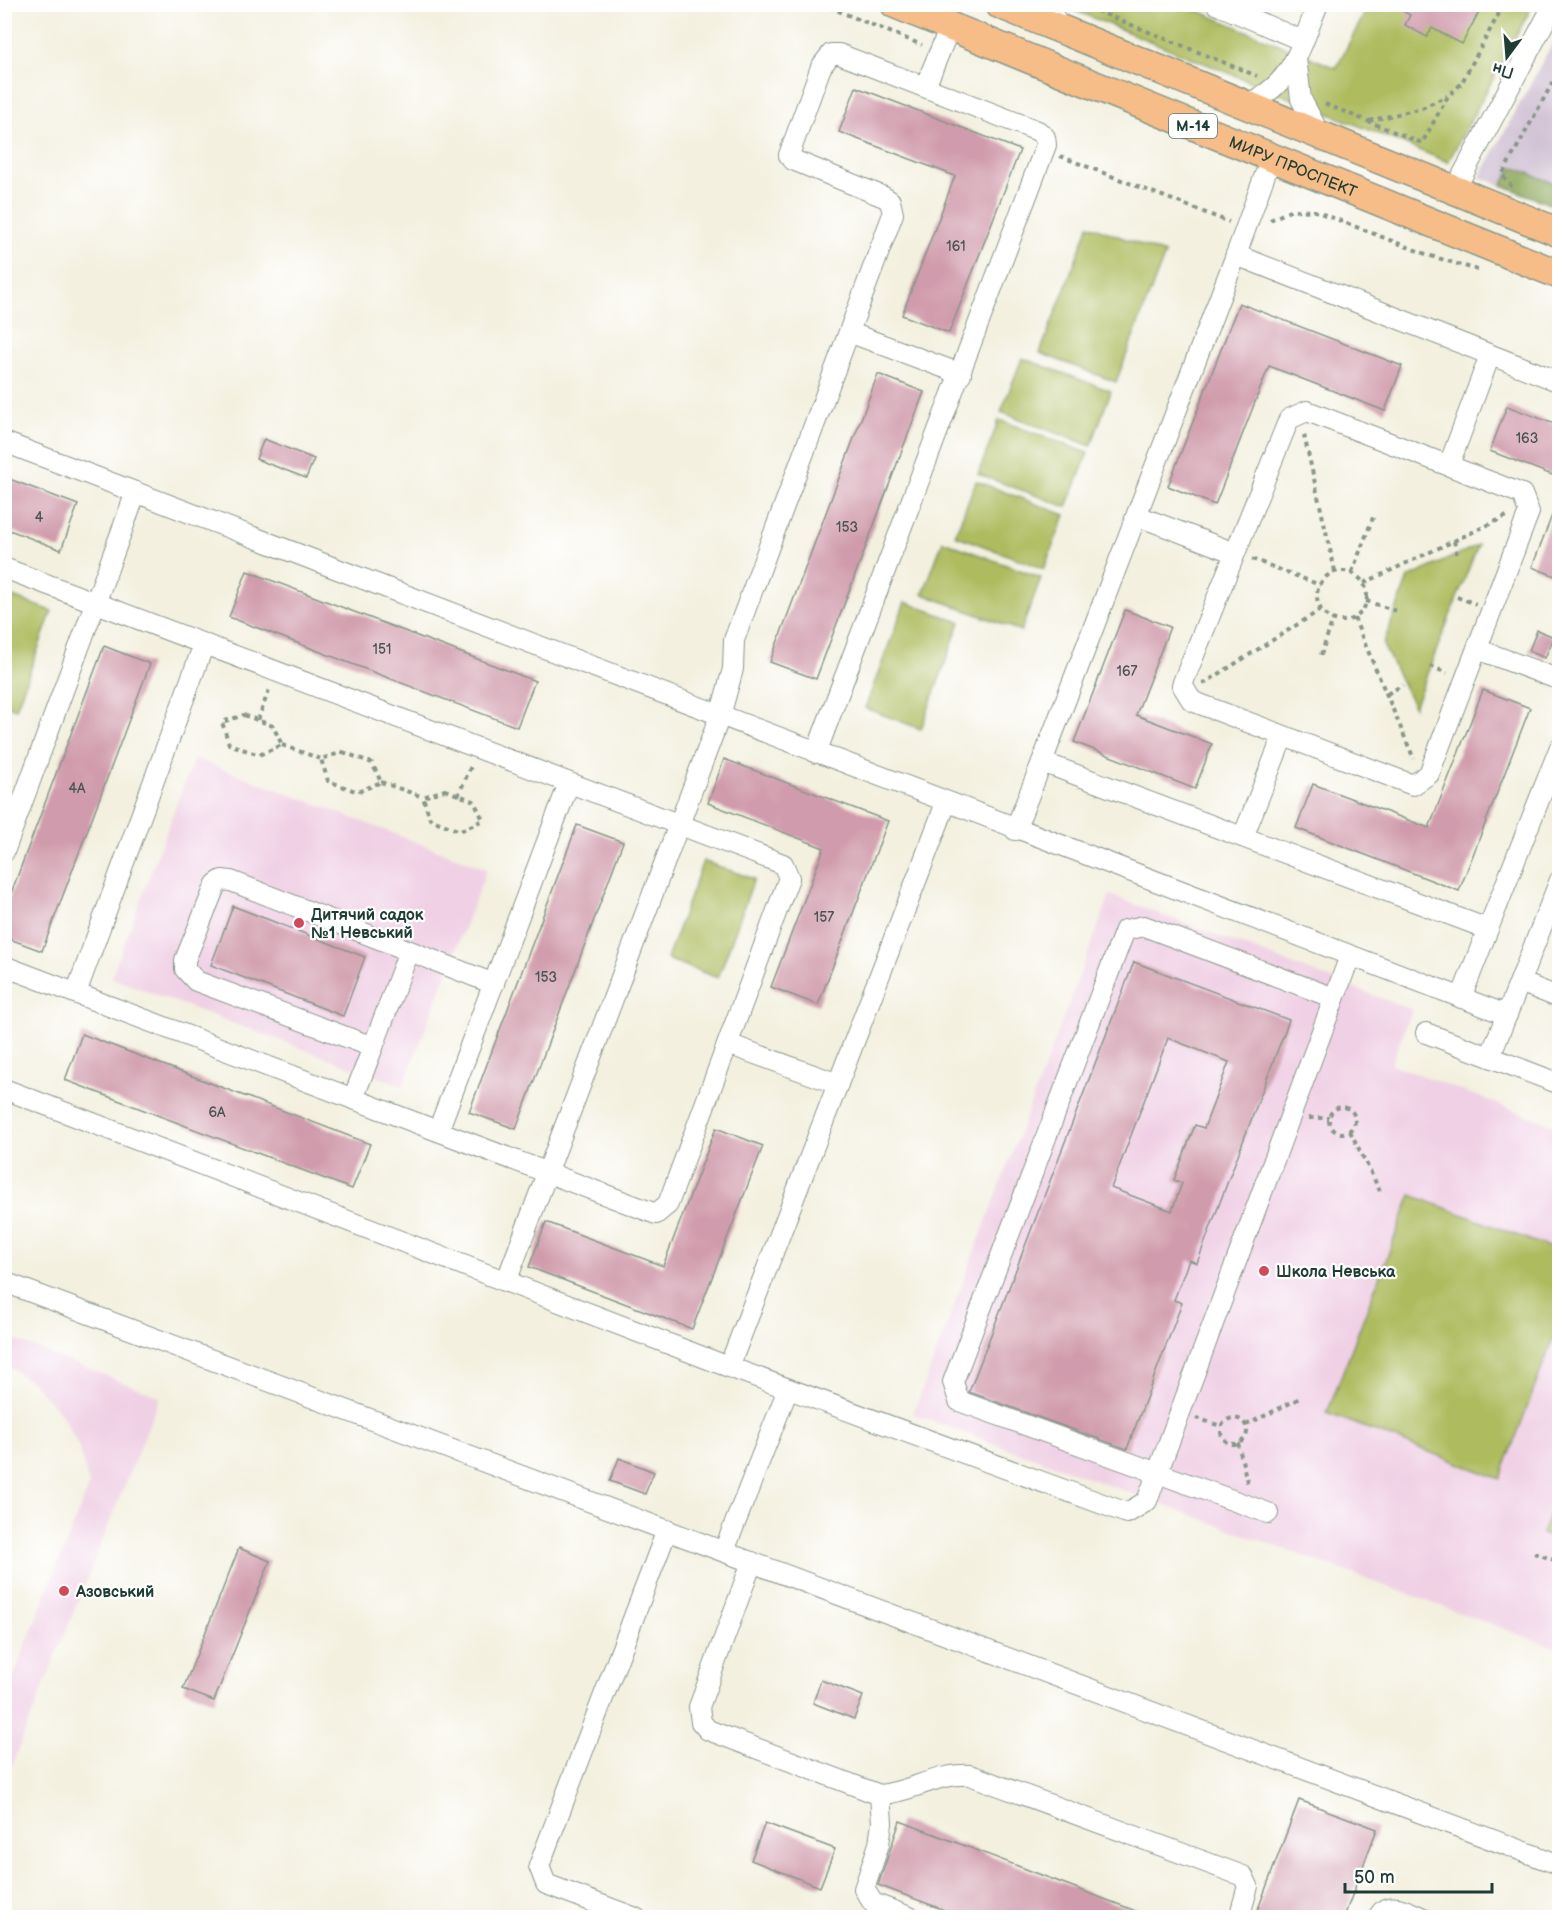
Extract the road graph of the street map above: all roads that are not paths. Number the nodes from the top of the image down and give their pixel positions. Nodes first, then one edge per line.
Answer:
1 (895, 4) edge
2 (999, 4) edge
3 (1046, 4) edge
4 (1216, 4) edge
5 (1318, 4) edge
6 (1557, 5) edge
7 (1062, 30) junction
8 (945, 40) junction
9 (1300, 49) junction
10 (925, 87) junction
11 (1244, 105) junction
12 (1320, 135) junction
13 (1271, 158) junction
14 (1454, 190) junction
15 (1435, 225) junction
16 (1560, 233) edge
17 (1236, 255) junction
18 (1560, 275) edge
19 (851, 333) junction
20 (1490, 355) junction
21 (961, 374) junction
22 (1560, 382) edge
23 (4, 442) edge
24 (1449, 465) junction
25 (136, 492) junction
26 (1138, 516) junction
27 (1235, 553) junction
28 (4, 568) edge
29 (96, 603) junction
30 (204, 644) junction
31 (1477, 649) junction
32 (1560, 681) edge
33 (720, 716) junction
34 (1283, 736) junction
35 (1560, 747) edge
36 (816, 753) junction
37 (1042, 762) junction
38 (569, 783) junction
39 (946, 803) junction
40 (679, 825) junction
41 (1015, 830) junction
42 (1243, 837) junction
43 (4, 852) edge
44 (1560, 880) edge
45 (1488, 929) junction
46 (409, 951) junction
47 (1350, 956) junction
48 (4, 966) edge
49 (1520, 982) junction
50 (494, 984) junction
51 (75, 993) junction
52 (1334, 998) junction
53 (1461, 998) junction
54 (1560, 998) edge
55 (1507, 1015) junction
56 (1426, 1034) dead end
57 (728, 1044) junction
58 (373, 1047) junction
59 (1490, 1057) junction
60 (838, 1084) junction
61 (1560, 1084) edge
62 (4, 1089) edge
63 (353, 1099) junction
64 (438, 1131) junction
65 (548, 1173) junction
66 (4, 1282) edge
67 (506, 1282) junction
68 (729, 1367) junction
69 (788, 1389) junction
70 (1158, 1473) junction
71 (1260, 1510) road end
72 (667, 1530) junction
73 (724, 1551) junction
74 (753, 1562) junction
75 (880, 1795) junction
76 (1560, 1865) edge
77 (1411, 1915) edge
78 (636, 1917) edge
79 (912, 1917) edge
80 (1239, 1917) edge
81 (1378, 1917) edge

1 - 8 highway, МИРУ ПРОСПЕКТ / М-14
2 - 7 highway, М-14
3 - 7 street
4 - 9 street
5 - 9 street
6 - 14 street
7 - 11 highway, М-14
8 - 10 street
8 - 13 highway, МИРУ ПРОСПЕКТ / М-14
9 - 11 street
9 - 12 street
10 - 19 street
10 - 21 street
11 - 12 highway, М-14
12 - 14 highway, М-14
13 - 15 highway, МИРУ ПРОСПЕКТ / М-14
13 - 17 street
14 - 15 highway
14 - 16 highway, М-14
15 - 18 highway, МИРУ ПРОСПЕКТ / М-14
17 - 20 street
17 - 26 street
19 - 21 street
19 - 33 street
20 - 22 street
20 - 24 street
21 - 36 street
23 - 25 street
24 - 27 street
24 - 31 street
25 - 29 street
25 - 33 street
26 - 27 street
26 - 37 street
27 - 34 street
28 - 29 street
29 - 30 street
29 - 43 street
30 - 38 street
30 - 51 street
31 - 32 street
31 - 34 street
33 - 36 street
33 - 40 street
34 - 42 street
35 - 45 street
36 - 39 street
37 - 41 street
37 - 42 street
38 - 40 street
38 - 50 street
39 - 41 street
39 - 60 street
40 - 57 street
40 - 65 street
41 - 47 street
42 - 45 street
44 - 49 street
45 - 53 street
46 - 50 street
46 - 58 street
46 - 58 street
47 - 52 street
47 - 53 street
48 - 51 street
49 - 54 street
49 - 55 street
50 - 64 street
51 - 63 street
52 - 70 street
52 - 70 street
53 - 55 street
55 - 59 street
56 - 59 street
57 - 60 street
57 - 65 street
58 - 63 street
59 - 61 street
60 - 68 street
62 - 67 street
63 - 64 street
64 - 65 street
65 - 67 street
66 - 72 street
67 - 68 street
68 - 69 street
69 - 70 street
69 - 73 street
70 - 71 street
72 - 73 street
72 - 78 street
73 - 74 street
74 - 75 street
74 - 76 street
75 - 79 street
75 - 80 street
77 - 81 street

